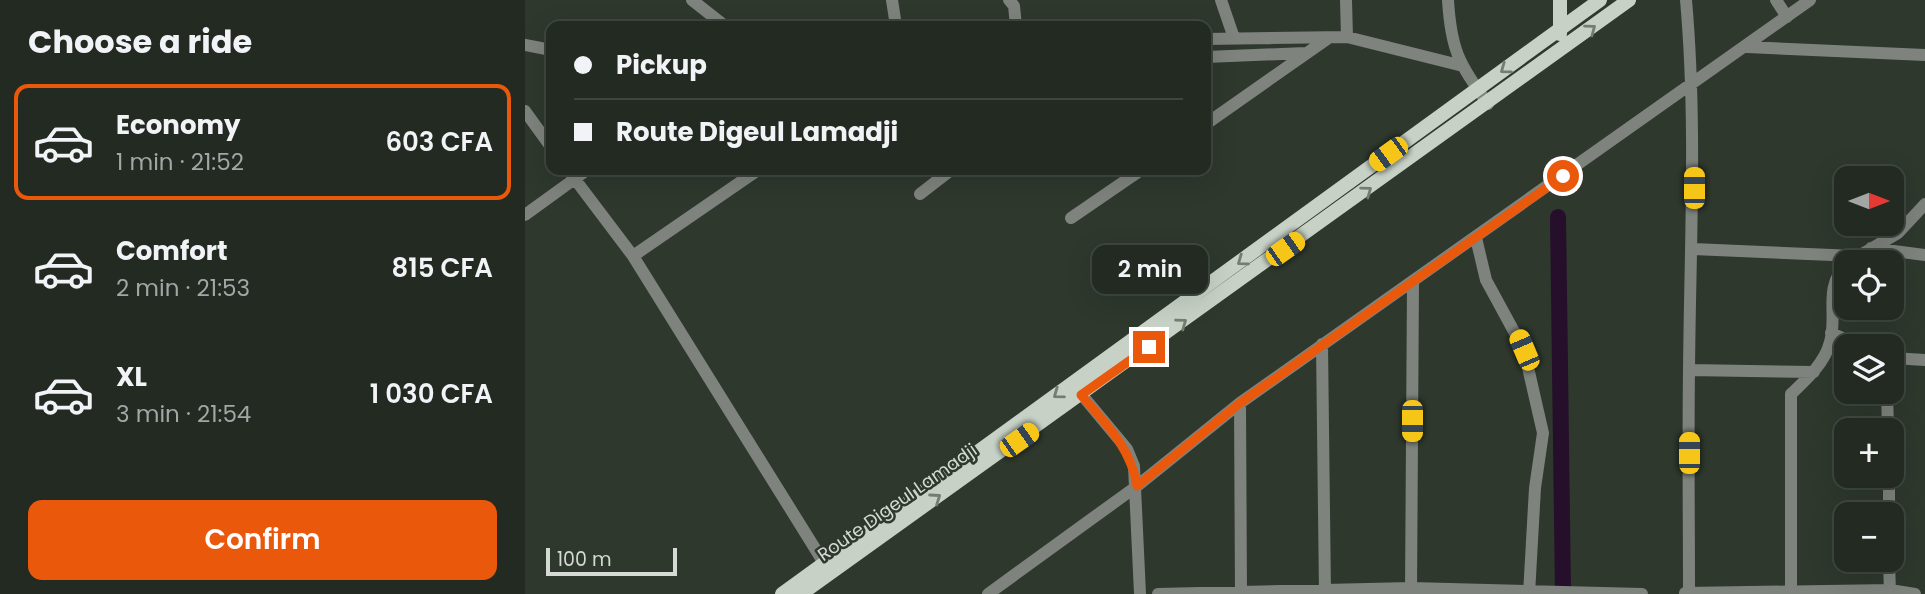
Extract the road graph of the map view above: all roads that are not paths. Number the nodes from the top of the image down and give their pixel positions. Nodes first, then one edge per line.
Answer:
1 (692, 0) edge
2 (892, 0) edge
3 (1009, 0) edge
4 (1221, 0) edge
5 (1346, 0) edge
6 (1448, 0) edge
7 (1560, 0) edge
8 (1600, 0) edge
9 (1629, 0) edge
10 (1686, 0) edge
11 (1776, 0) edge
12 (1810, 0) edge
13 (1787, 17) junction
14 (719, 21) edge
15 (895, 21) edge
16 (1016, 21) edge
17 (1560, 29) junction
18 (1347, 37) junction
19 (1234, 38) junction
20 (1211, 39) edge
21 (1327, 39) junction
22 (525, 45) edge
23 (1747, 47) junction
24 (546, 49) edge
25 (1560, 52) junction
26 (1306, 53) junction
27 (1925, 55) edge
28 (1211, 57) edge
29 (1459, 65) junction
30 (1693, 82) junction
31 (1478, 89) junction
32 (1488, 104) junction
33 (525, 111) edge
34 (1211, 120) edge
35 (546, 140) edge
36 (570, 175) edge
37 (572, 175) edge
38 (751, 175) edge
39 (945, 175) edge
40 (1134, 175) edge
41 (920, 194) dead end
42 (1925, 204) edge
43 (525, 215) edge
44 (1071, 218) dead end
45 (1476, 238) junction
46 (1871, 248) junction
47 (1693, 249) junction
48 (1868, 250) edge
49 (1925, 255) edge
50 (632, 256) junction
51 (1834, 260) edge
52 (1413, 282) junction
53 (1834, 284) edge
54 (1831, 333) junction
55 (1834, 334) edge
56 (1322, 344) junction
57 (1904, 359) edge
58 (1925, 360) edge
59 (1689, 370) junction
60 (1814, 372) junction
61 (1081, 395) junction
62 (1240, 403) junction
63 (1137, 486) junction
64 (827, 568) junction
65 (1889, 572) edge
66 (1411, 591) edge
67 (1241, 592) edge
68 (1325, 592) edge
69 (1529, 592) edge
70 (1890, 592) edge
71 (1687, 593) edge
72 (1791, 593) edge
73 (782, 594) edge
74 (801, 594) edge
75 (988, 594) edge
76 (1140, 594) edge
77 (1158, 594) edge
78 (1642, 594) edge
79 (1915, 594) edge

1 - 14 street
2 - 15 street
3 - 16 street
4 - 19 street
5 - 18 street
6 - 29 street
7 - 17 main road
8 - 17 main road, Route Digeul Lamadji
25 -> 9 main road, Route Digeul Lamadji
10 - 30 street
11 - 13 street
12 - 13 street
13 - 23 street
17 - 25 main road
17 -> 31 main road, Route Digeul Lamadji
18 - 21 street
18 - 29 street
19 - 20 street
19 - 21 street
21 - 26 street
22 - 24 street
23 - 27 street
23 - 30 street
25 - 32 main road, Route Digeul Lamadji
26 - 28 street
26 - 34 street
29 - 31 street
30 - 45 street
30 - 47 street
31 - 32 street
31 -> 64 main road, Route Digeul Lamadji
61 -> 32 main road, Route Digeul Lamadji
33 - 35 street
36 - 43 street
37 - 50 street
38 - 50 street
39 - 41 street
40 - 44 street
42 - 46 street
45 - 52 street
45 - 69 street
46 - 48 street
46 - 49 street
47 - 51 street
47 - 59 street
50 - 64 street
52 - 56 street
52 - 66 street
53 - 54 street
54 - 55 street
54 - 60 street
56 - 62 street
56 - 68 street
57 - 58 street
59 - 60 street
59 - 71 street
60 - 72 street
61 - 63 street
64 -> 61 main road, Route Digeul Lamadji
62 - 63 street
62 - 67 street
63 - 75 street
63 - 76 street
64 - 73 main road, Route Digeul Lamadji
64 - 74 main road, Route Digeul Lamadji
65 - 70 street
66 - 68 street
66 - 69 street
67 - 68 street
67 - 77 street
69 - 78 street
70 - 72 street
70 - 79 street
71 - 72 street

